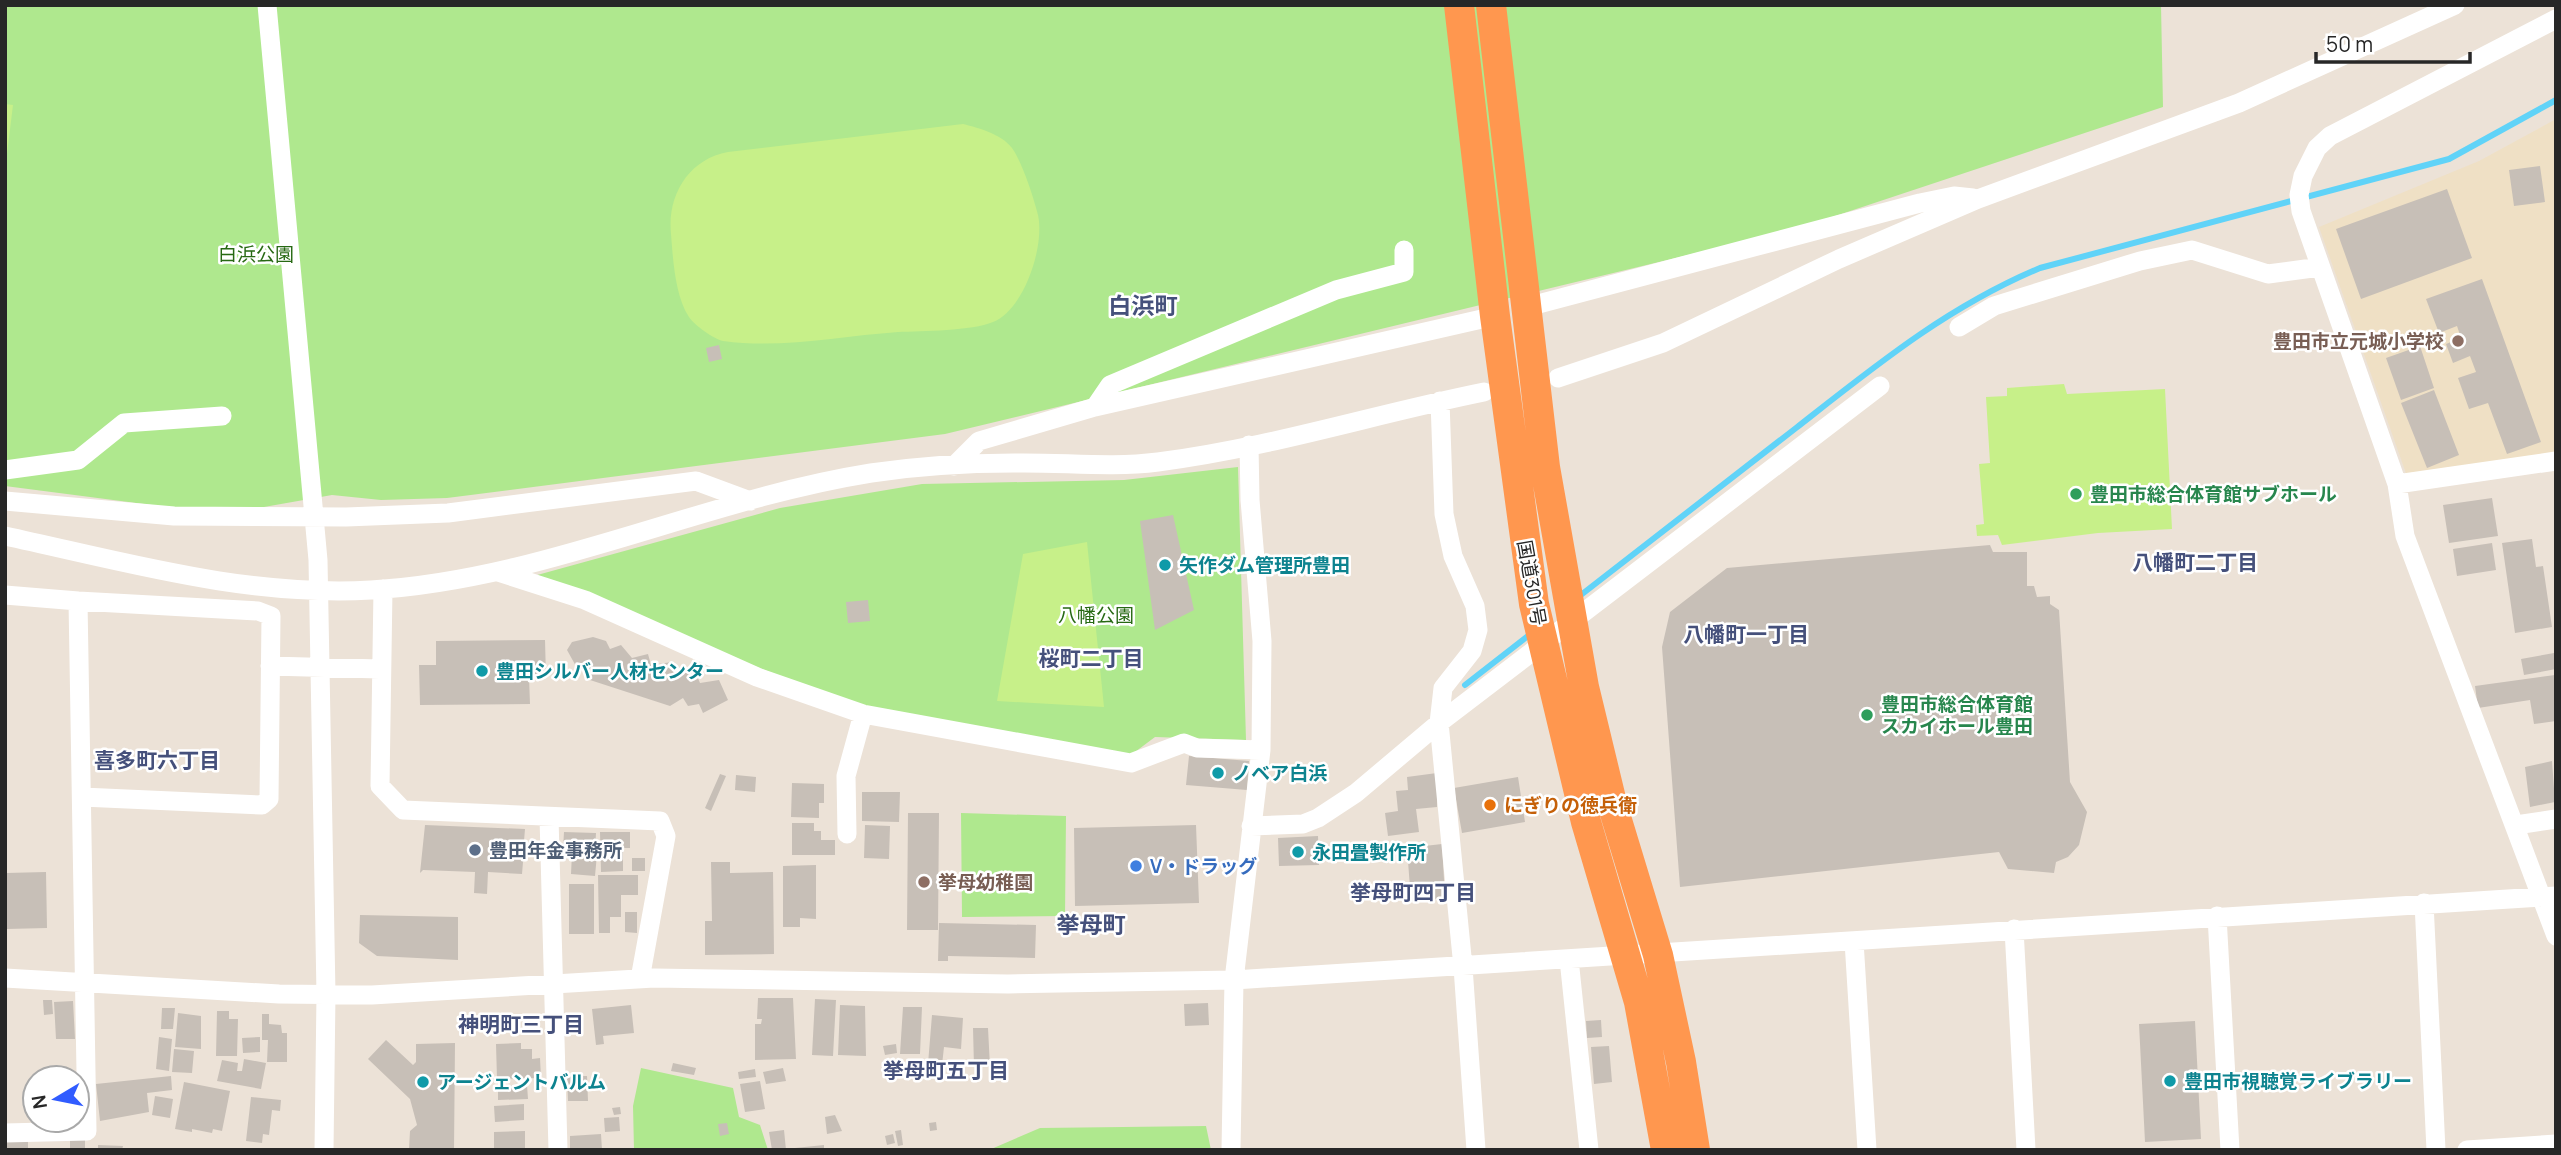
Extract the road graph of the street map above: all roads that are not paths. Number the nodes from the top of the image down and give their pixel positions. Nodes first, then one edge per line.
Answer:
1 (267, 5) edge
2 (1459, 5) edge
3 (1491, 5) edge
4 (2455, 5) edge
5 (2556, 19) edge
6 (1978, 199) junction
7 (1404, 250) dead end
8 (2320, 267) junction
9 (1493, 301) junction
10 (1527, 307) junction
11 (1959, 327) dead end
12 (1558, 378) dead end
13 (1880, 386) dead end
14 (1483, 392) dead end
15 (1440, 401) junction
16 (1095, 407) junction
17 (222, 416) dead end
18 (1249, 445) junction
19 (2556, 461) edge
20 (954, 466) junction
21 (5, 470) edge
22 (2397, 484) junction
23 (5, 501) edge
24 (750, 501) junction
25 (314, 518) junction
26 (5, 536) edge
27 (494, 571) junction
28 (383, 589) junction
29 (5, 595) edge
30 (78, 601) junction
31 (270, 666) junction
32 (380, 669) junction
33 (863, 714) junction
34 (1439, 723) junction
35 (1261, 750) junction
36 (82, 797) junction
37 (549, 817) junction
38 (2556, 818) edge
39 (1251, 825) junction
40 (2516, 825) junction
41 (847, 834) dead end
42 (2548, 897) edge
43 (2424, 903) junction
44 (2217, 916) junction
45 (2014, 929) junction
46 (2556, 936) edge
47 (1854, 941) junction
48 (1625, 955) junction
49 (1658, 955) junction
50 (1569, 959) junction
51 (1463, 968) junction
52 (5, 978) edge
53 (640, 979) junction
54 (1234, 980) junction
55 (86, 982) junction
56 (555, 982) junction
57 (326, 994) junction
58 (5, 1133) edge
59 (2556, 1144) edge
60 (324, 1150) edge
61 (558, 1150) edge
62 (1231, 1150) edge
63 (1476, 1150) edge
64 (1589, 1150) edge
65 (1666, 1150) edge
66 (1695, 1150) edge
67 (1867, 1150) edge
68 (2026, 1150) edge
69 (2230, 1150) edge
70 (2436, 1150) edge
71 (2467, 1150) edge

1 - 25 street
2 - 9 highway, 国道301号
3 - 10 highway, 国道301号
4 - 6 street
5 - 8 street
6 - 10 street
6 - 12 street
7 - 16 street
8 - 11 street
8 - 22 street
9 - 16 street
9 - 48 highway, 国道301号
10 - 49 highway, 国道301号
13 - 34 street
14 - 15 street
15 - 18 street
15 - 34 street
16 - 20 street
17 - 21 street
18 - 20 street
18 - 35 street
19 - 22 street
20 - 24 street
22 - 40 street
23 - 25 street
24 - 25 street
24 - 27 street
25 - 57 street
26 - 28 street
27 - 28 street
27 - 33 street
28 - 32 street
29 - 30 street
30 - 31 street
30 - 36 street
31 - 32 street
31 - 36 street
32 - 37 street
33 - 35 street
33 - 41 street
34 - 39 street
34 - 51 street
35 - 39 street
36 - 55 street
37 - 53 street
37 - 56 street
38 - 40 street
39 - 54 street
40 - 42 street
42 - 43 street
42 - 46 street
43 - 44 street
43 - 70 street
44 - 45 street
44 - 69 street
45 - 47 street
45 - 68 street
47 - 49 street
47 - 67 street
48 - 49 street
48 - 50 street
48 - 65 highway, 国道301号
49 - 66 highway, 国道301号
50 - 51 street
50 - 64 street
51 - 54 street
51 - 63 street
52 - 55 street
53 - 54 street
53 - 56 street
54 - 62 street
55 - 57 street
55 - 58 street
56 - 57 street
56 - 61 street
57 - 60 street
59 - 71 street

